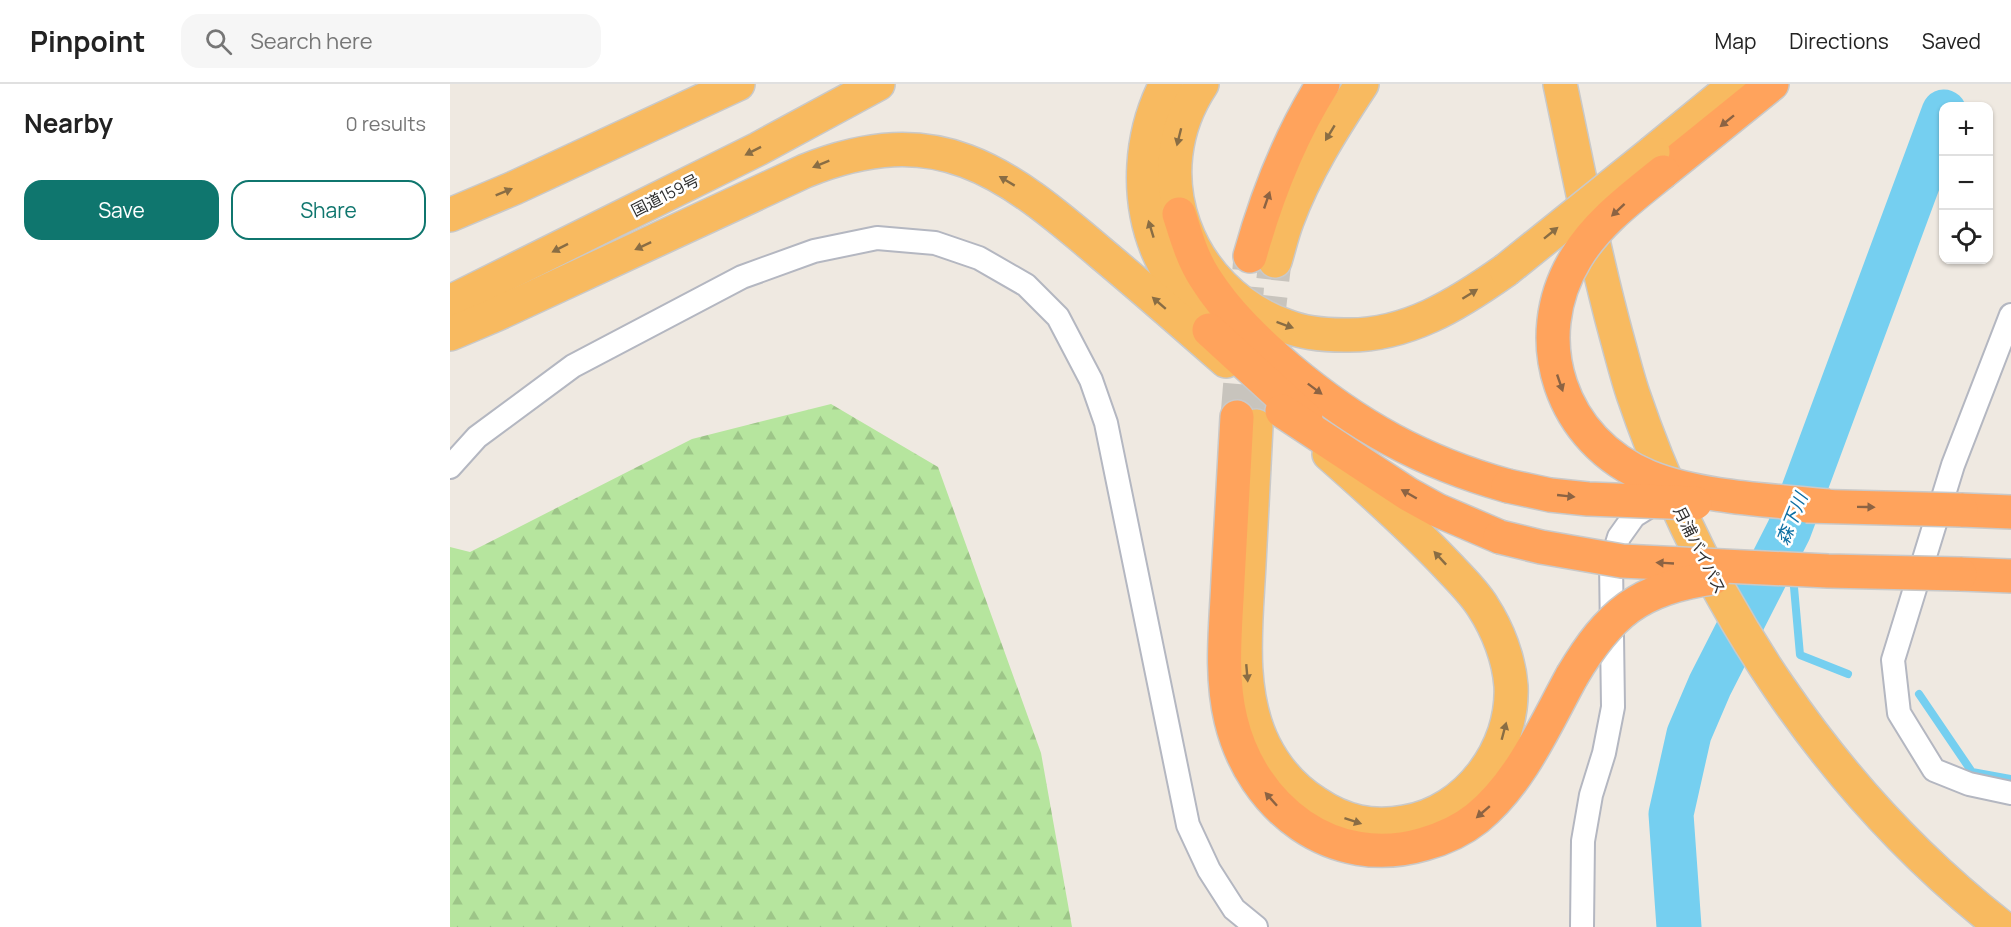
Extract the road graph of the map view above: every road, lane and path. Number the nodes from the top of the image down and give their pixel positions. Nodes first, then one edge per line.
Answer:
1 (725, 84) edge
2 (738, 84) edge
3 (878, 84) edge
4 (1166, 84) edge
5 (1202, 84) edge
6 (1323, 84) edge
7 (1362, 84) edge
8 (1560, 84) edge
9 (1736, 84) edge
10 (1772, 84) edge
11 (657, 123) junction
12 (1658, 162) junction
13 (1179, 214) junction
14 (450, 215) edge
15 (450, 302) edge
16 (2011, 315) edge
17 (1209, 330) junction
18 (450, 334) edge
19 (1258, 418) junction
20 (450, 467) edge
21 (1376, 474) junction
22 (1671, 493) junction
23 (1828, 506) junction
24 (2011, 512) edge
25 (1828, 571) junction
26 (2011, 576) edge
27 (2011, 793) edge
28 (1256, 927) edge
29 (1582, 927) edge
30 (2002, 927) edge

1 - 11 highway
2 - 11 highway
3 -> 15 highway, 国道159号
17 -> 4 highway
5 -> 13 highway
7 -> 6 highway
8 - 22 highway, 月浦バイパス
9 - 12 highway
10 -> 12 highway
14 -> 11 highway
13 -> 12 highway, bridge
12 -> 23 highway, bridge
13 -> 23 highway, bridge
16 - 27 street
17 - 19 highway
17 - 21 highway
19 -> 18 highway
19 -> 19 highway
19 - 21 highway
25 -> 19 highway, bridge
20 - 28 street
25 -> 21 highway, bridge
22 - 29 street
22 - 30 highway, 月浦バイパス, bridge
23 -> 24 highway, bridge
25 - 26 highway, bridge

